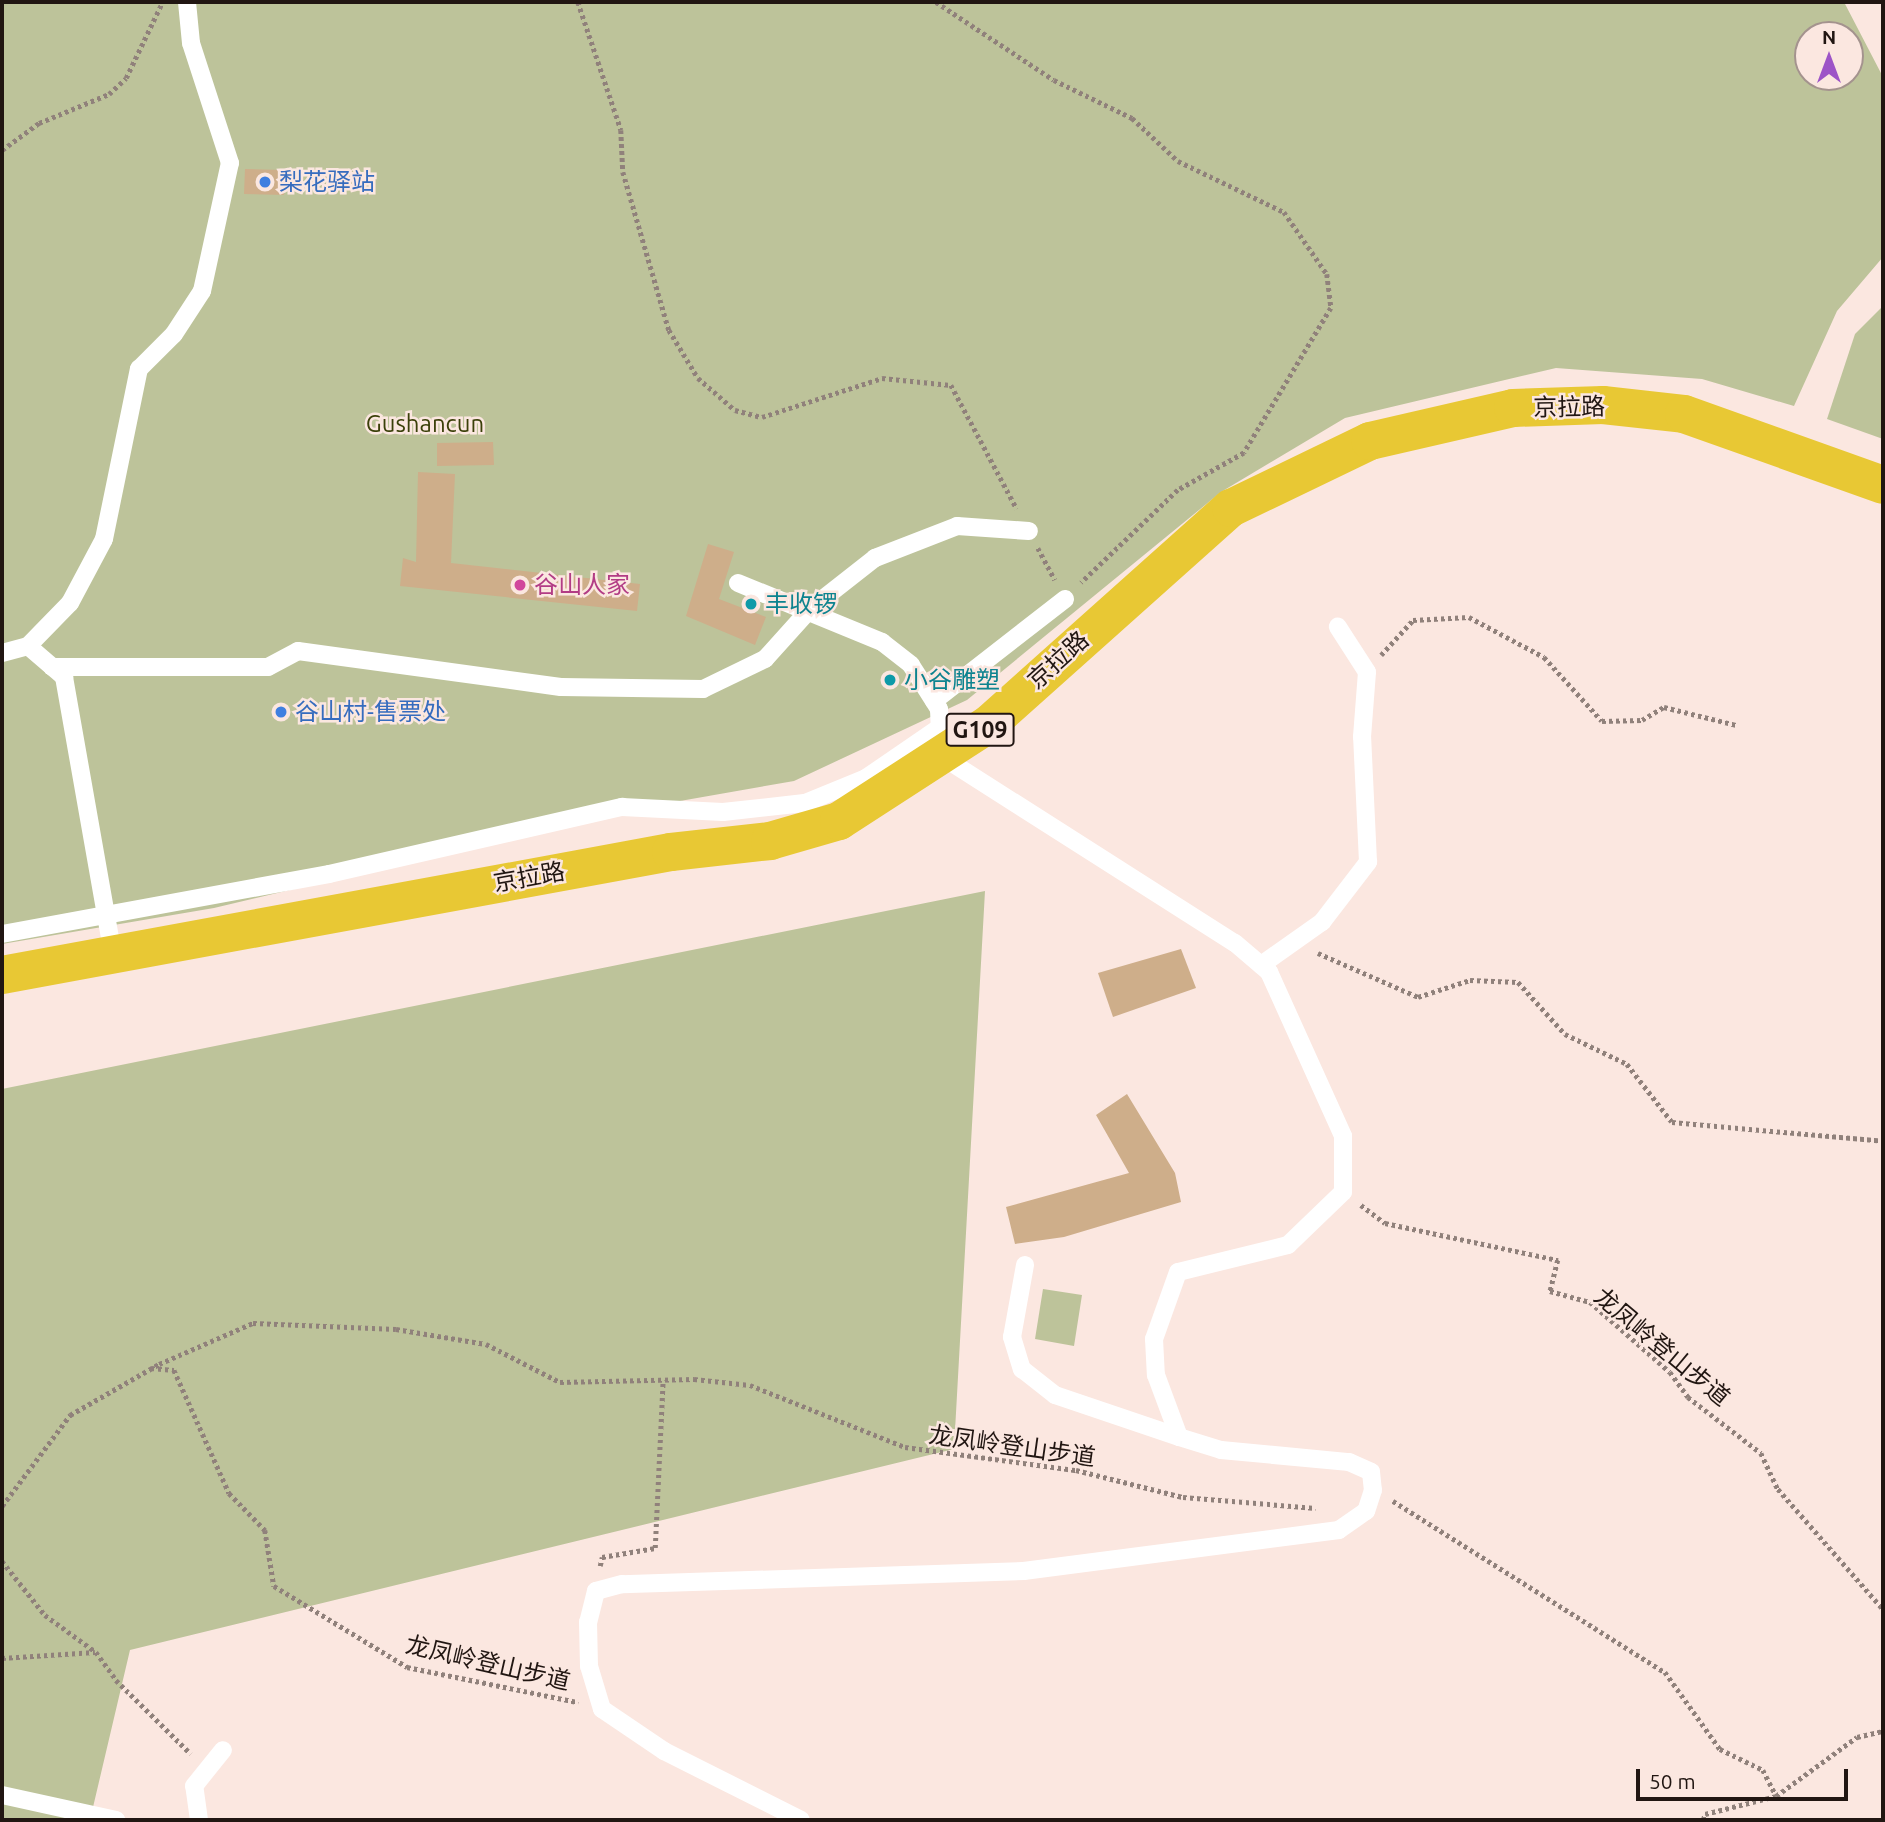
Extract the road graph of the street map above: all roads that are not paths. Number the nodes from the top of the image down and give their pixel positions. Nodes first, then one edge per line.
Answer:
1 (187, 2) edge
2 (1883, 485) edge
3 (1029, 531) road end
4 (738, 583) dead end
5 (1065, 599) road end
6 (810, 609) junction
7 (1338, 627) dead end
8 (28, 646) junction
9 (2, 653) edge
10 (52, 667) junction
11 (934, 701) junction
12 (940, 742) junction
13 (2, 934) edge
14 (110, 937) junction
15 (1261, 965) junction
16 (2, 975) edge
17 (1025, 1265) dead end
18 (1180, 1437) junction
19 (223, 1750) dead end
20 (2, 1795) edge
21 (116, 1820) edge
22 (199, 1820) edge
23 (801, 1820) edge

1 - 8 lane
2 - 12 highway, 京拉路 / G109
3 - 6 lane
4 - 6 lane
5 - 11 lane
6 - 10 lane
6 - 11 lane
7 - 15 lane
8 - 9 lane
8 - 10 lane
10 - 14 lane
11 - 12 lane
12 - 14 lane
12 - 14 highway, 京拉路 / G109
12 - 15 lane
13 - 14 lane
14 - 16 highway, 京拉路 / G109
15 - 18 lane
17 - 18 lane
18 - 23 lane
19 - 22 lane
20 - 21 lane

